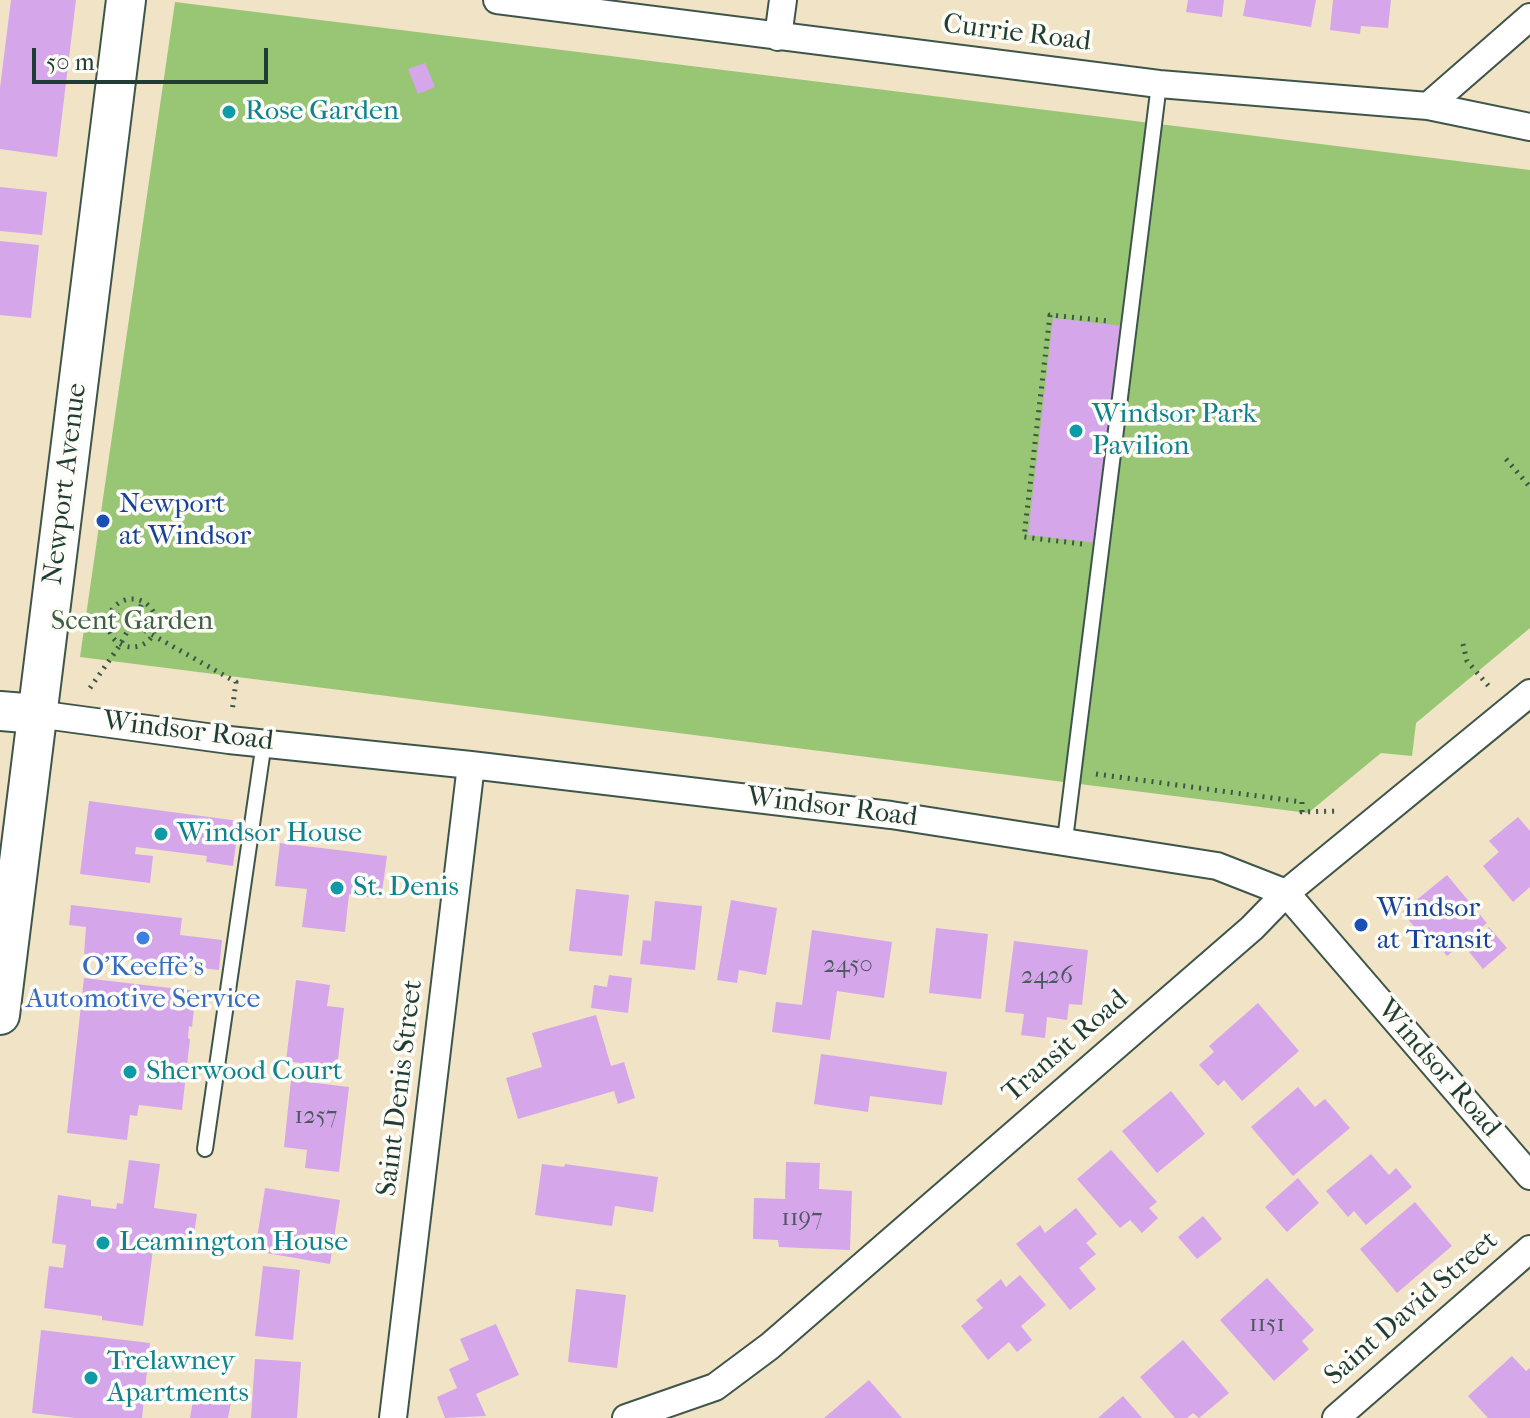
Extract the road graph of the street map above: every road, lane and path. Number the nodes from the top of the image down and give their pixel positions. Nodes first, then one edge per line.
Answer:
1 (126, 0) edge
2 (497, 0) edge
3 (783, 0) edge
4 (1530, 17) edge
5 (778, 37) junction
6 (1159, 84) junction
7 (1428, 106) junction
8 (1530, 127) edge
9 (1130, 323) junction
10 (1506, 459) dead end
11 (1530, 487) edge
12 (1103, 546) junction
13 (143, 602) junction
14 (110, 611) junction
15 (132, 623) junction
16 (153, 635) junction
17 (1463, 644) dead end
18 (120, 645) junction
19 (90, 688) dead end
20 (1495, 692) dead end
21 (1530, 693) edge
22 (0, 711) edge
23 (37, 714) junction
24 (229, 740) junction
25 (264, 742) junction
26 (471, 765) junction
27 (1075, 772) junction
28 (1351, 811) dead end
29 (1065, 840) junction
30 (1286, 893) junction
31 (0, 1015) edge
32 (205, 1149) dead end
33 (1530, 1176) edge
34 (1530, 1249) edge
35 (393, 1418) edge
36 (626, 1418) edge
37 (1336, 1418) edge

1 - 23 street, Newport Avenue
2 - 5 street, Currie Road
3 - 5 street
4 - 7 street
5 - 6 street, Currie Road
6 - 7 street, Currie Road
6 - 9 lane
7 - 8 street, Currie Road
9 - 12 lane
9 - 12 path
10 - 11 path
12 - 27 lane
13 - 14 path
13 - 15 path
13 - 16 path
14 - 15 path
14 - 18 path
15 - 16 path
15 - 18 path
16 - 18 path
16 - 24 path
17 - 20 path
18 - 19 path
21 - 30 street, Transit Road
22 - 23 street, Windsor Road
23 - 24 street, Windsor Road
23 - 31 street, Newport Avenue
24 - 25 street, Windsor Road
25 - 26 street, Windsor Road
25 - 32 lane
26 - 29 street, Windsor Road
26 - 35 street, Saint Denis Street
27 - 28 path
27 - 29 lane
29 - 30 street, Windsor Road
30 - 33 street, Windsor Road
30 - 36 street, Transit Road
34 - 37 street, Saint David Street

